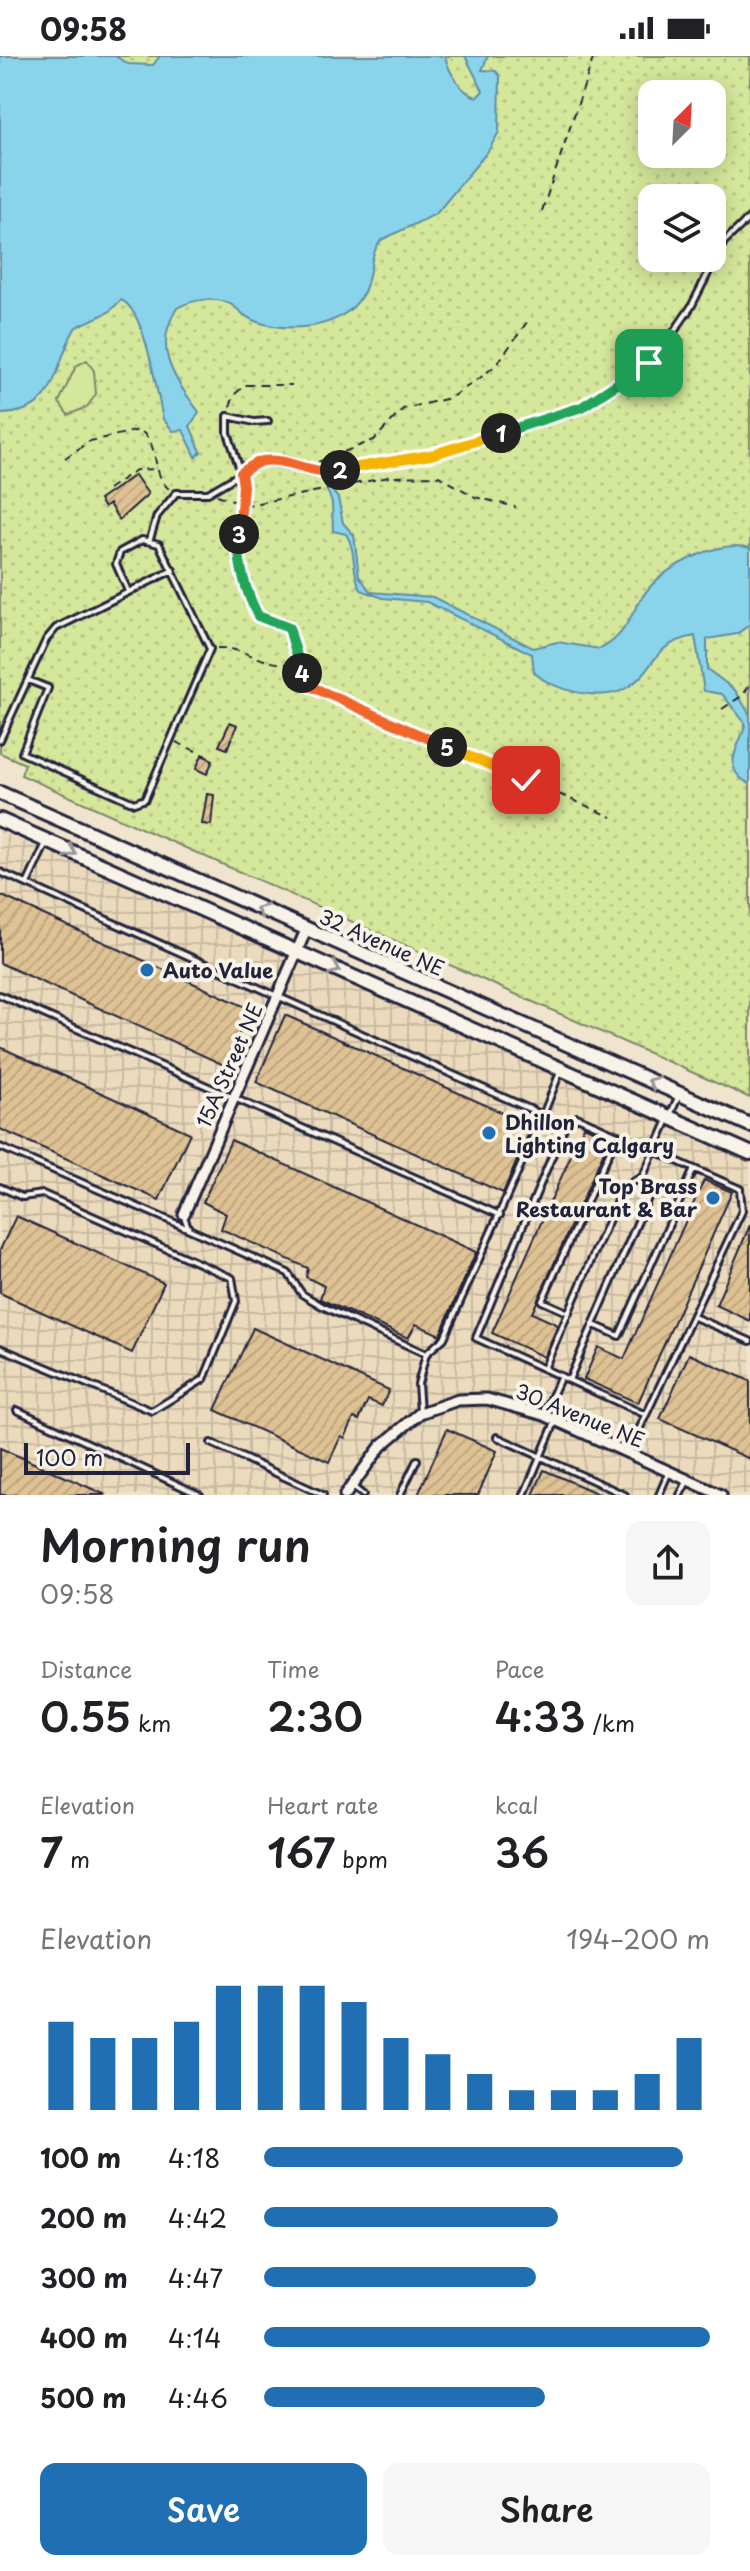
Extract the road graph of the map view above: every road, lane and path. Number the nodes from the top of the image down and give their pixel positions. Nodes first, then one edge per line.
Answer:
1 (594, 56) edge
2 (750, 129) edge
3 (746, 134) dead end
4 (542, 211) dead end
5 (750, 217) edge
6 (530, 318) dead end
7 (292, 385) dead end
8 (228, 416) junction
9 (268, 421) dead end
10 (65, 458) dead end
11 (156, 469) junction
12 (302, 469) junction
13 (241, 473) junction
14 (108, 489) dead end
15 (176, 493) junction
16 (208, 493) junction
17 (242, 504) junction
18 (516, 507) dead end
19 (150, 539) junction
20 (173, 570) junction
21 (128, 591) junction
22 (210, 649) junction
23 (300, 662) junction
24 (28, 680) junction
25 (750, 684) edge
26 (722, 709) dead end
27 (0, 740) edge
28 (185, 746) dead end
29 (209, 757) dead end
30 (0, 793) edge
31 (612, 817) dead end
32 (0, 820) edge
33 (47, 841) junction
34 (0, 872) edge
35 (27, 884) junction
36 (306, 930) junction
37 (299, 953) junction
38 (0, 995) edge
39 (279, 996) junction
40 (561, 1069) junction
41 (680, 1094) junction
42 (235, 1097) junction
43 (543, 1115) junction
44 (670, 1118) junction
45 (750, 1125) edge
46 (617, 1135) junction
47 (0, 1147) edge
48 (655, 1151) junction
49 (750, 1153) edge
50 (694, 1169) junction
51 (643, 1176) junction
52 (0, 1187) edge
53 (184, 1214) joint
54 (500, 1215) junction
55 (189, 1229) junction
56 (569, 1313) junction
57 (694, 1317) junction
58 (594, 1325) junction
59 (750, 1341) edge
60 (0, 1348) edge
61 (426, 1354) junction
62 (544, 1369) junction
63 (561, 1376) junction
64 (569, 1380) junction
65 (17, 1410) dead end
66 (420, 1413) junction
67 (544, 1415) junction
68 (646, 1415) junction
69 (556, 1420) junction
70 (497, 1437) dead end
71 (211, 1443) dead end
72 (628, 1453) junction
73 (540, 1457) junction
74 (417, 1460) dead end
75 (669, 1472) junction
76 (688, 1480) junction
77 (352, 1486) junction
78 (200, 1495) edge
79 (323, 1495) edge
80 (345, 1495) edge
81 (363, 1495) edge
82 (400, 1495) edge
83 (524, 1495) edge
84 (625, 1495) edge
85 (659, 1495) edge
86 (680, 1495) edge
87 (721, 1495) edge

1 - 4 path
2 - 3 path
5 - 12 lane
6 - 12 path
7 - 8 path
8 - 9 lane
8 - 13 lane
10 - 11 path
11 - 14 path
11 - 15 path
12 - 13 lane
13 - 16 lane
13 - 17 path
15 - 16 lane
15 - 19 lane
16 - 17 path
17 - 18 path
17 - 23 path
19 - 20 lane
19 - 21 lane
20 - 21 lane
20 - 22 lane
21 - 24 lane
22 - 23 path
22 - 24 lane
23 - 31 path
24 - 27 lane
25 - 26 path
28 - 29 path
36 -> 30 main road, 32 Avenue NE
32 - 33 main road
33 - 35 lane
33 -> 37 main road
34 - 35 lane
35 - 39 lane
36 - 37 street, 15A Street NE
41 -> 36 main road, 32 Avenue NE
37 - 39 street, 15A Street NE
37 -> 40 main road
38 - 42 lane
39 - 42 street, 15A Street NE
39 - 43 lane
40 - 43 lane
40 - 44 main road
41 - 44 lane
41 - 45 main road, 32 Avenue NE
42 - 53 street, 15A Street NE
42 - 54 lane
43 - 54 lane
44 - 48 lane
44 - 49 main road
46 - 48 lane
46 - 56 lane
46 - 62 lane
47 - 55 lane
48 - 50 lane
48 - 51 lane
50 - 57 lane
50 - 58 lane
51 - 56 lane
51 - 58 lane
52 - 60 lane
53 - 55 lane
54 - 61 lane
55 - 61 lane
56 - 62 lane
57 - 59 lane
57 - 68 lane
58 - 64 lane
61 - 66 lane
62 - 63 lane
63 - 64 lane
63 - 67 lane
64 - 68 lane
65 - 78 lane
66 - 67 street, 30 Avenue NE
66 - 77 street
67 - 69 street, 30 Avenue NE
68 - 72 lane
69 - 72 street, 30 Avenue NE
69 - 73 lane
70 - 73 lane
71 - 79 lane
72 - 75 street, 30 Avenue NE
73 - 83 lane
73 - 84 lane
74 - 82 lane
75 - 76 street, 30 Avenue NE
75 - 85 lane
76 - 86 lane
76 - 87 street, 30 Avenue NE
77 - 80 street
77 - 81 lane

